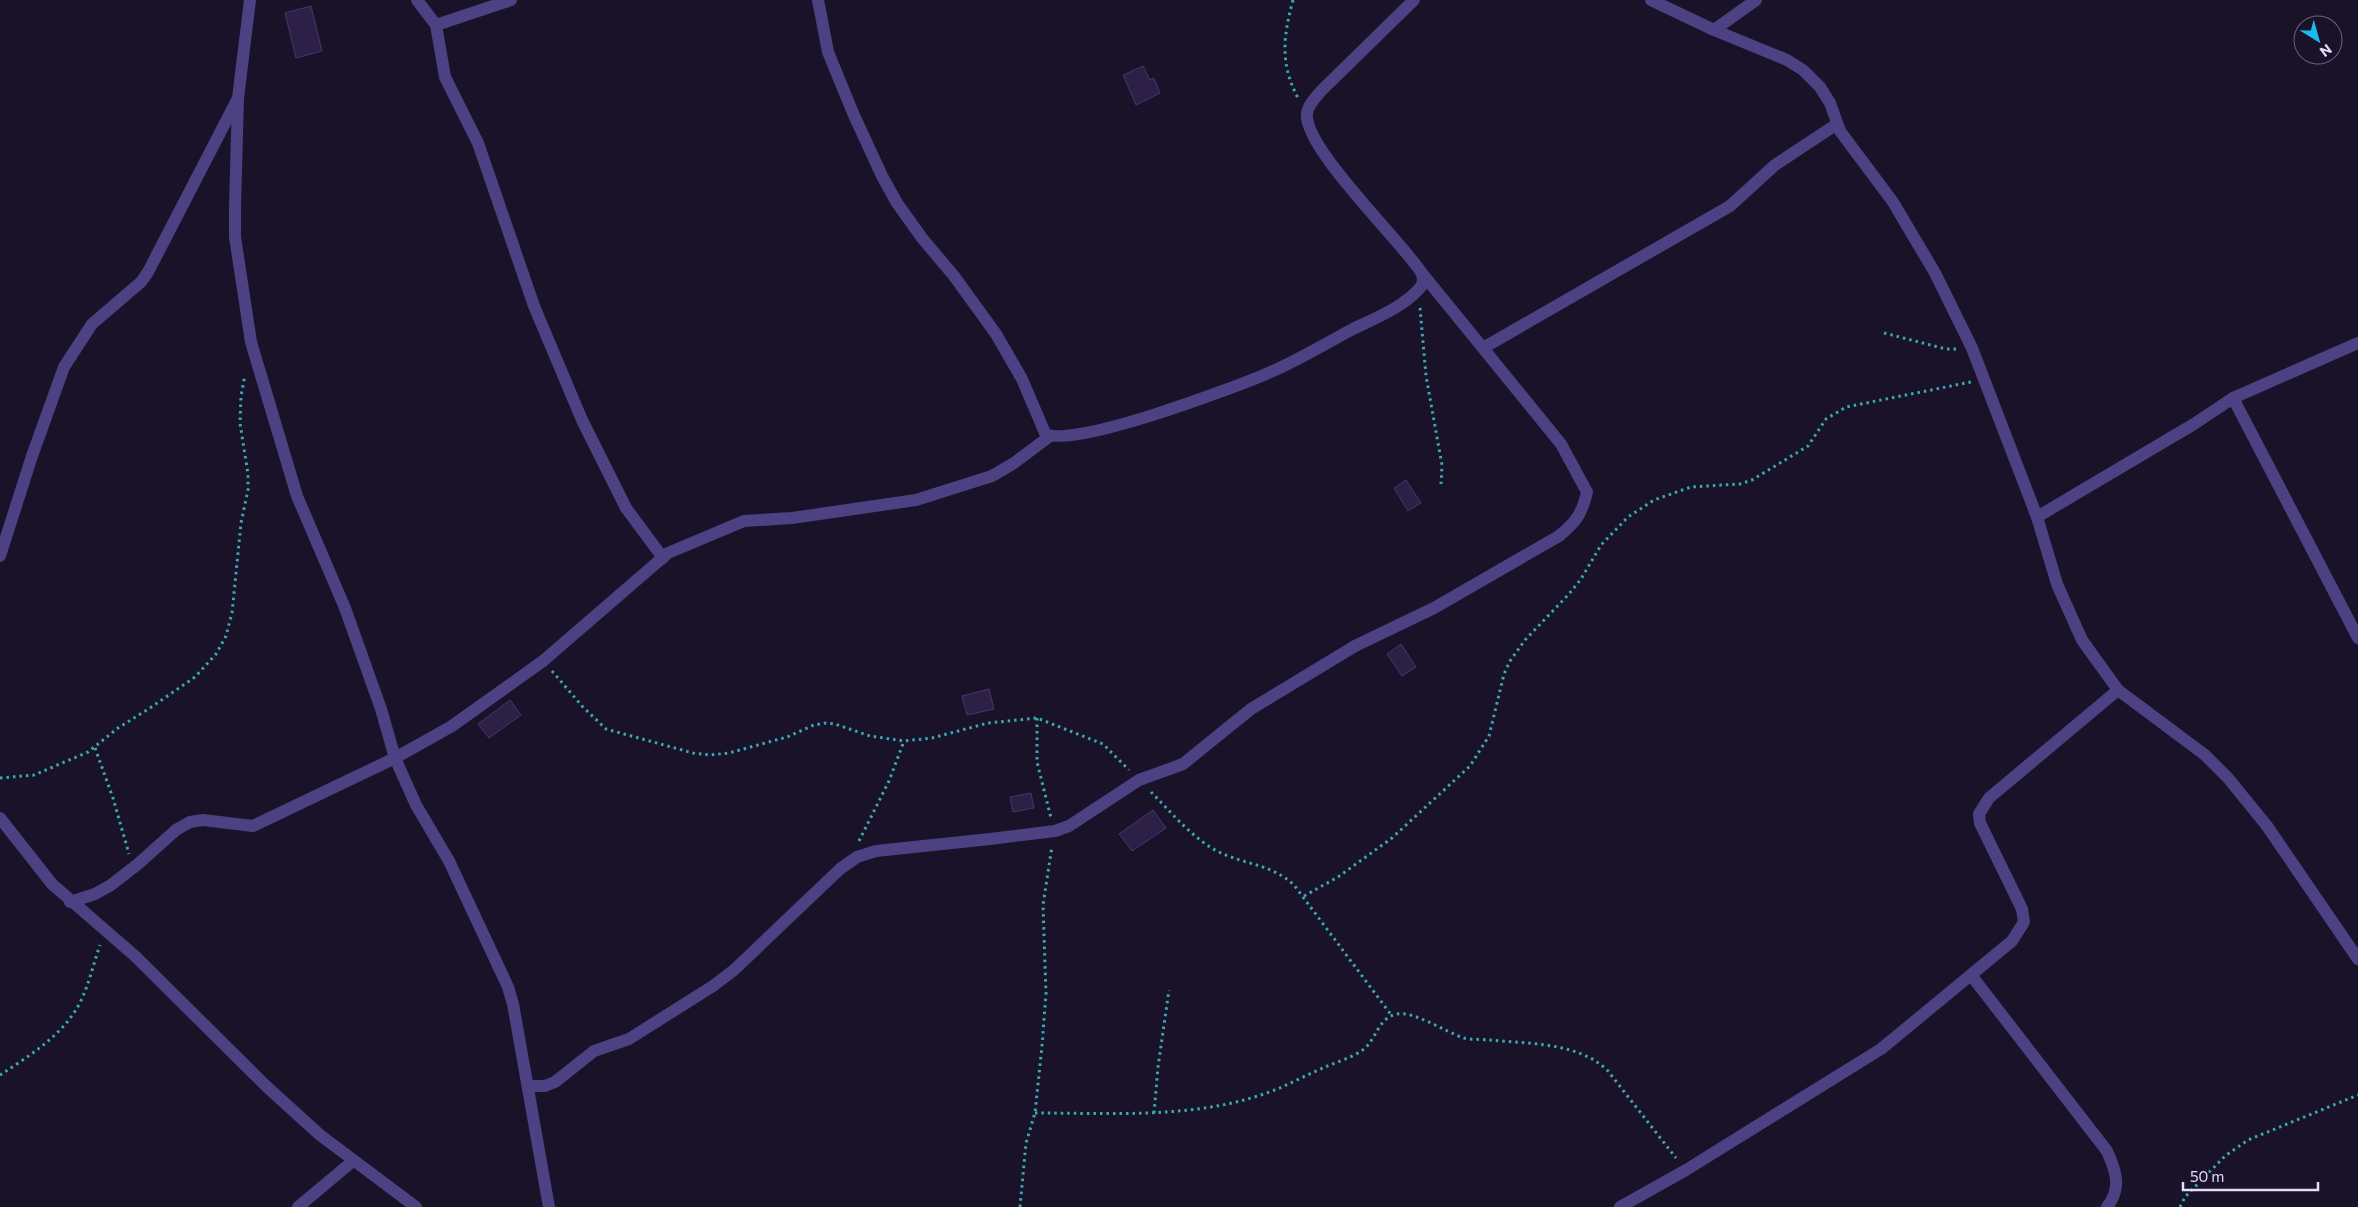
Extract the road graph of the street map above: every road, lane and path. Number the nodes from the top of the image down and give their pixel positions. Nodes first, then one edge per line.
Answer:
1 (250, 0) edge
2 (417, 0) edge
3 (512, 0) edge
4 (818, 0) edge
5 (1293, 0) edge
6 (1414, 0) edge
7 (1651, 0) edge
8 (1756, 0) edge
9 (436, 25) junction
10 (1714, 30) junction
11 (238, 98) junction
12 (1306, 116) junction
13 (1837, 124) junction
14 (1422, 272) junction
15 (1419, 290) junction
16 (1884, 333) dead end
17 (2358, 343) edge
18 (1483, 348) junction
19 (1972, 348) junction
20 (246, 369) dead end
21 (1983, 380) junction
22 (2233, 398) junction
23 (1050, 436) junction
24 (1441, 484) dead end
25 (2037, 517) junction
26 (0, 556) edge
27 (663, 558) junction
28 (2358, 638) edge
29 (543, 662) junction
30 (2118, 690) junction
31 (1037, 718) junction
32 (904, 741) junction
33 (95, 748) junction
34 (395, 758) junction
35 (0, 778) edge
36 (1139, 780) junction
37 (0, 818) edge
38 (1055, 831) junction
39 (848, 863) junction
40 (133, 868) junction
41 (1304, 896) junction
42 (70, 902) junction
43 (104, 930) junction
44 (2358, 959) edge
45 (1971, 975) junction
46 (1169, 990) dead end
47 (1392, 1016) junction
48 (0, 1075) edge
49 (528, 1086) junction
50 (2358, 1095) edge
51 (1035, 1113) junction
52 (1154, 1113) junction
53 (354, 1162) junction
54 (1686, 1170) junction
55 (298, 1207) edge
56 (416, 1207) edge
57 (549, 1207) edge
58 (1020, 1207) edge
59 (1620, 1207) edge
60 (2107, 1207) edge
61 (2180, 1207) edge

1 - 11 street
2 - 9 street
3 - 9 street
4 - 23 street
5 - 12 path
6 - 12 street
7 - 10 street
8 - 10 street
9 - 27 street
10 - 13 street
11 - 26 street
11 - 34 street
12 - 14 street
13 - 18 street
13 - 19 street
14 - 15 street
14 - 18 street
15 - 23 street
15 - 24 path
16 - 19 path
17 - 22 street
18 - 36 street
19 - 21 street
20 - 33 path
21 - 25 street
21 - 41 path
22 - 25 street
22 - 28 street
23 - 27 street
25 - 30 street
27 - 29 street
29 - 32 path
29 - 34 street
30 - 44 street
30 - 45 street
31 - 32 path
31 - 36 path
31 - 38 path
32 - 39 path
33 - 35 path
33 - 40 path
34 - 40 street
34 - 49 street
36 - 38 street
36 - 41 path
37 - 42 street
38 - 39 street
38 - 51 path
39 - 49 street
40 - 42 street
41 - 47 path
42 - 43 street
43 - 48 path
43 - 53 street
45 - 54 street
45 - 60 street
46 - 52 path
47 - 52 path
47 - 54 path
49 - 57 street
50 - 61 path
51 - 52 path
51 - 58 path
53 - 55 street
53 - 56 street
54 - 59 street

